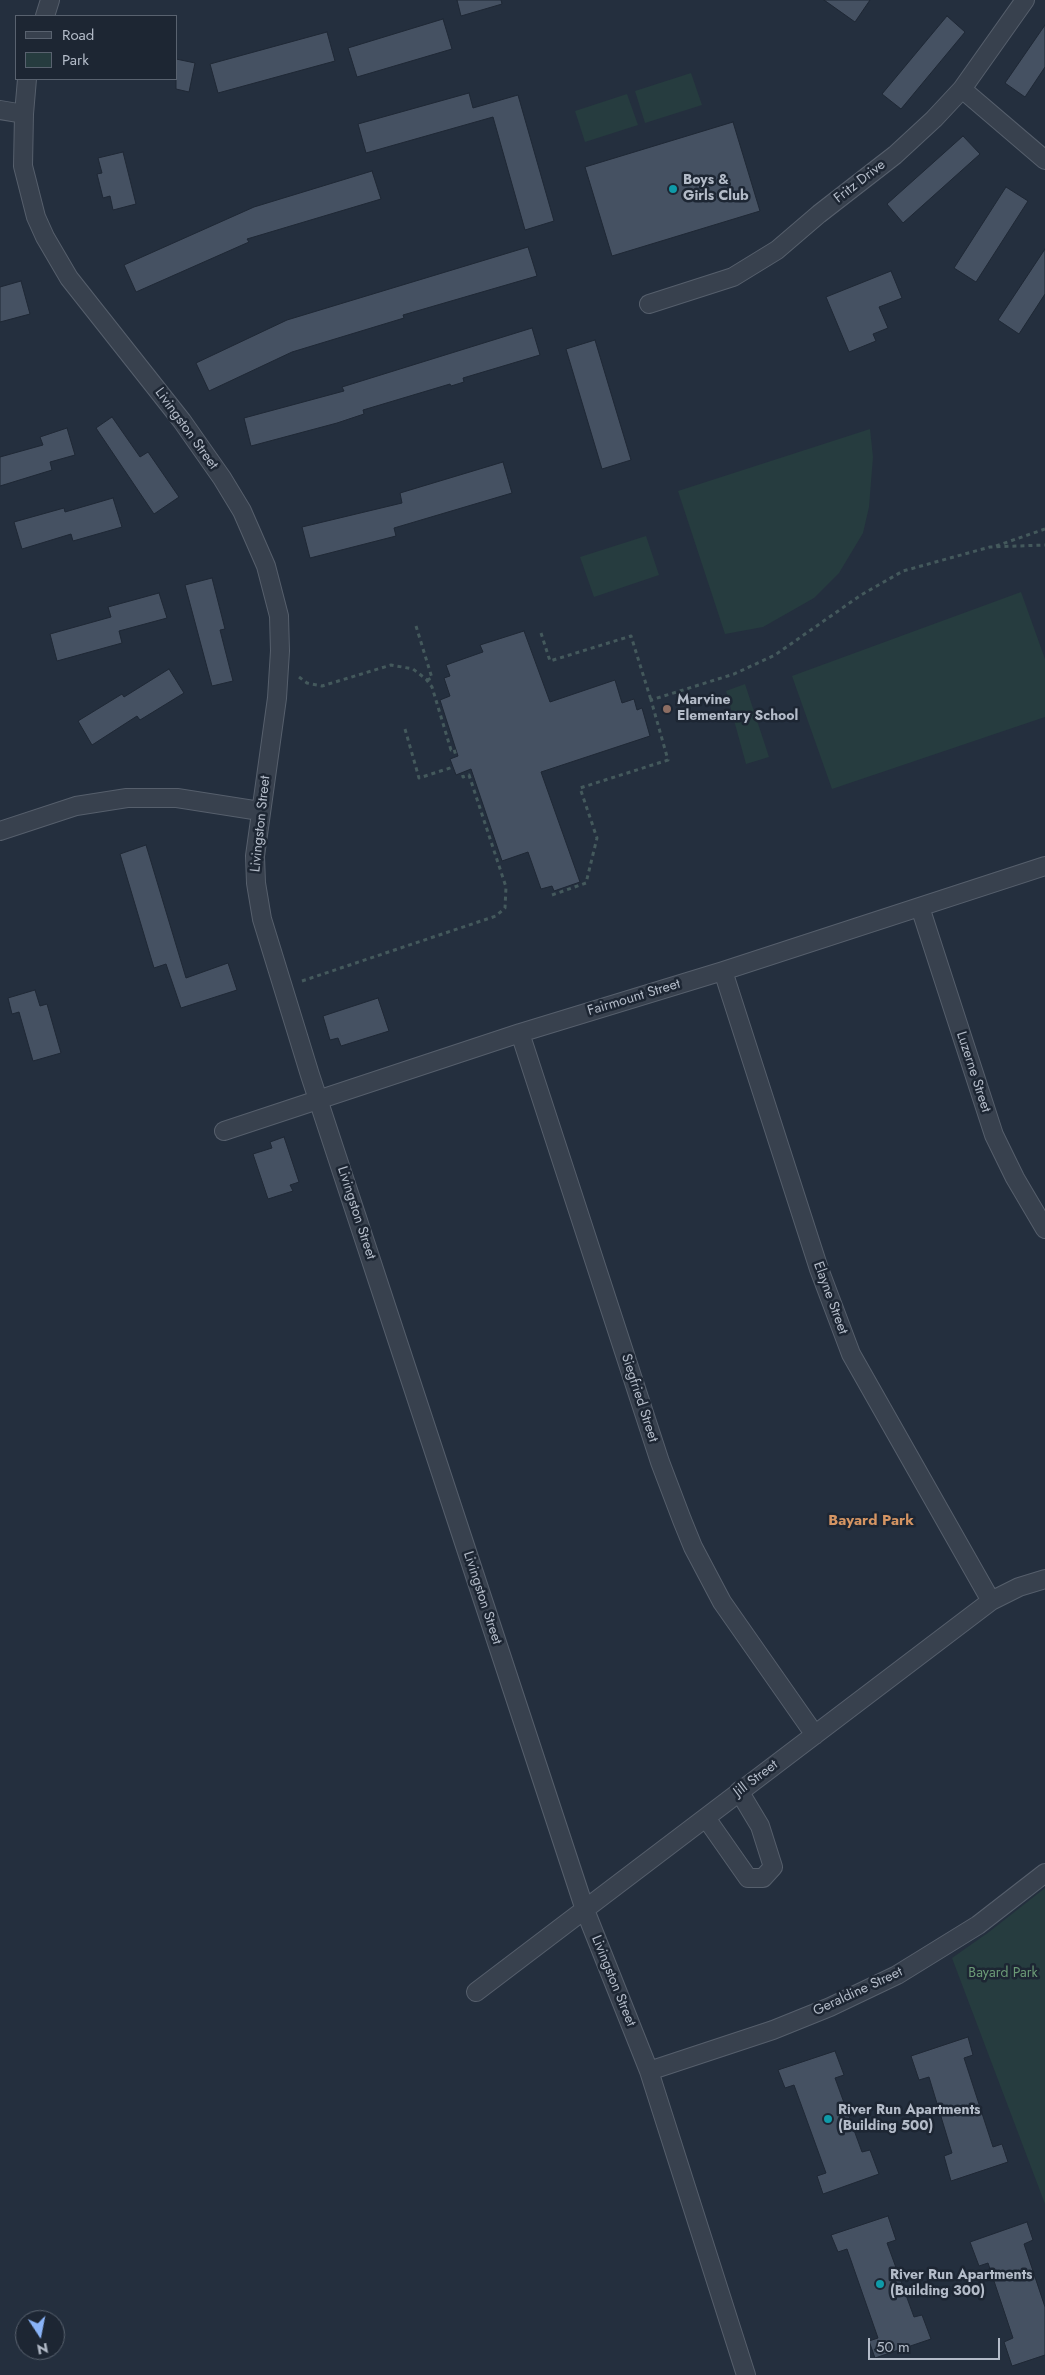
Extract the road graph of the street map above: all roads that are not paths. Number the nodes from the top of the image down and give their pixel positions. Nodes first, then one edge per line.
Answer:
1 (50, 0) edge
2 (1024, 0) edge
3 (45, 15) edge
4 (28, 80) edge
5 (962, 89) junction
6 (0, 110) edge
7 (24, 114) junction
8 (1045, 160) edge
9 (649, 304) dead end
10 (260, 811) junction
11 (0, 831) edge
12 (1045, 866) edge
13 (920, 907) junction
14 (724, 970) junction
15 (520, 1033) junction
16 (319, 1100) junction
17 (224, 1131) dead end
18 (1045, 1229) edge
19 (1045, 1579) edge
20 (991, 1601) junction
21 (815, 1735) junction
22 (739, 1792) junction
23 (706, 1818) junction
24 (1045, 1873) edge
25 (585, 1910) junction
26 (476, 1992) dead end
27 (650, 2071) junction
28 (746, 2375) edge

1 - 3 street
2 - 5 street, Fritz Drive
4 - 7 street, Livingston Street
5 - 8 street
5 - 9 street, Fritz Drive
6 - 7 street
7 - 10 street, Livingston Street
10 - 11 street
10 - 16 street, Livingston Street
12 - 13 street, Fairmount Street
13 - 14 street, Fairmount Street
13 - 18 street, Luzerne Street
14 - 15 street, Fairmount Street
14 - 20 street, Elayne Street
15 - 16 street, Fairmount Street
15 - 21 street, Siegfried Street
16 - 17 street, Fairmount Street
16 - 25 street, Livingston Street
19 - 20 street, Jill Street
20 - 21 street, Jill Street
21 - 22 street, Jill Street
22 - 23 street, Jill Street
22 - 23 street
23 - 25 street, Jill Street
24 - 27 street, Geraldine Street
25 - 26 street, Jill Street
25 - 27 street, Livingston Street
27 - 28 street, Livingston Street

